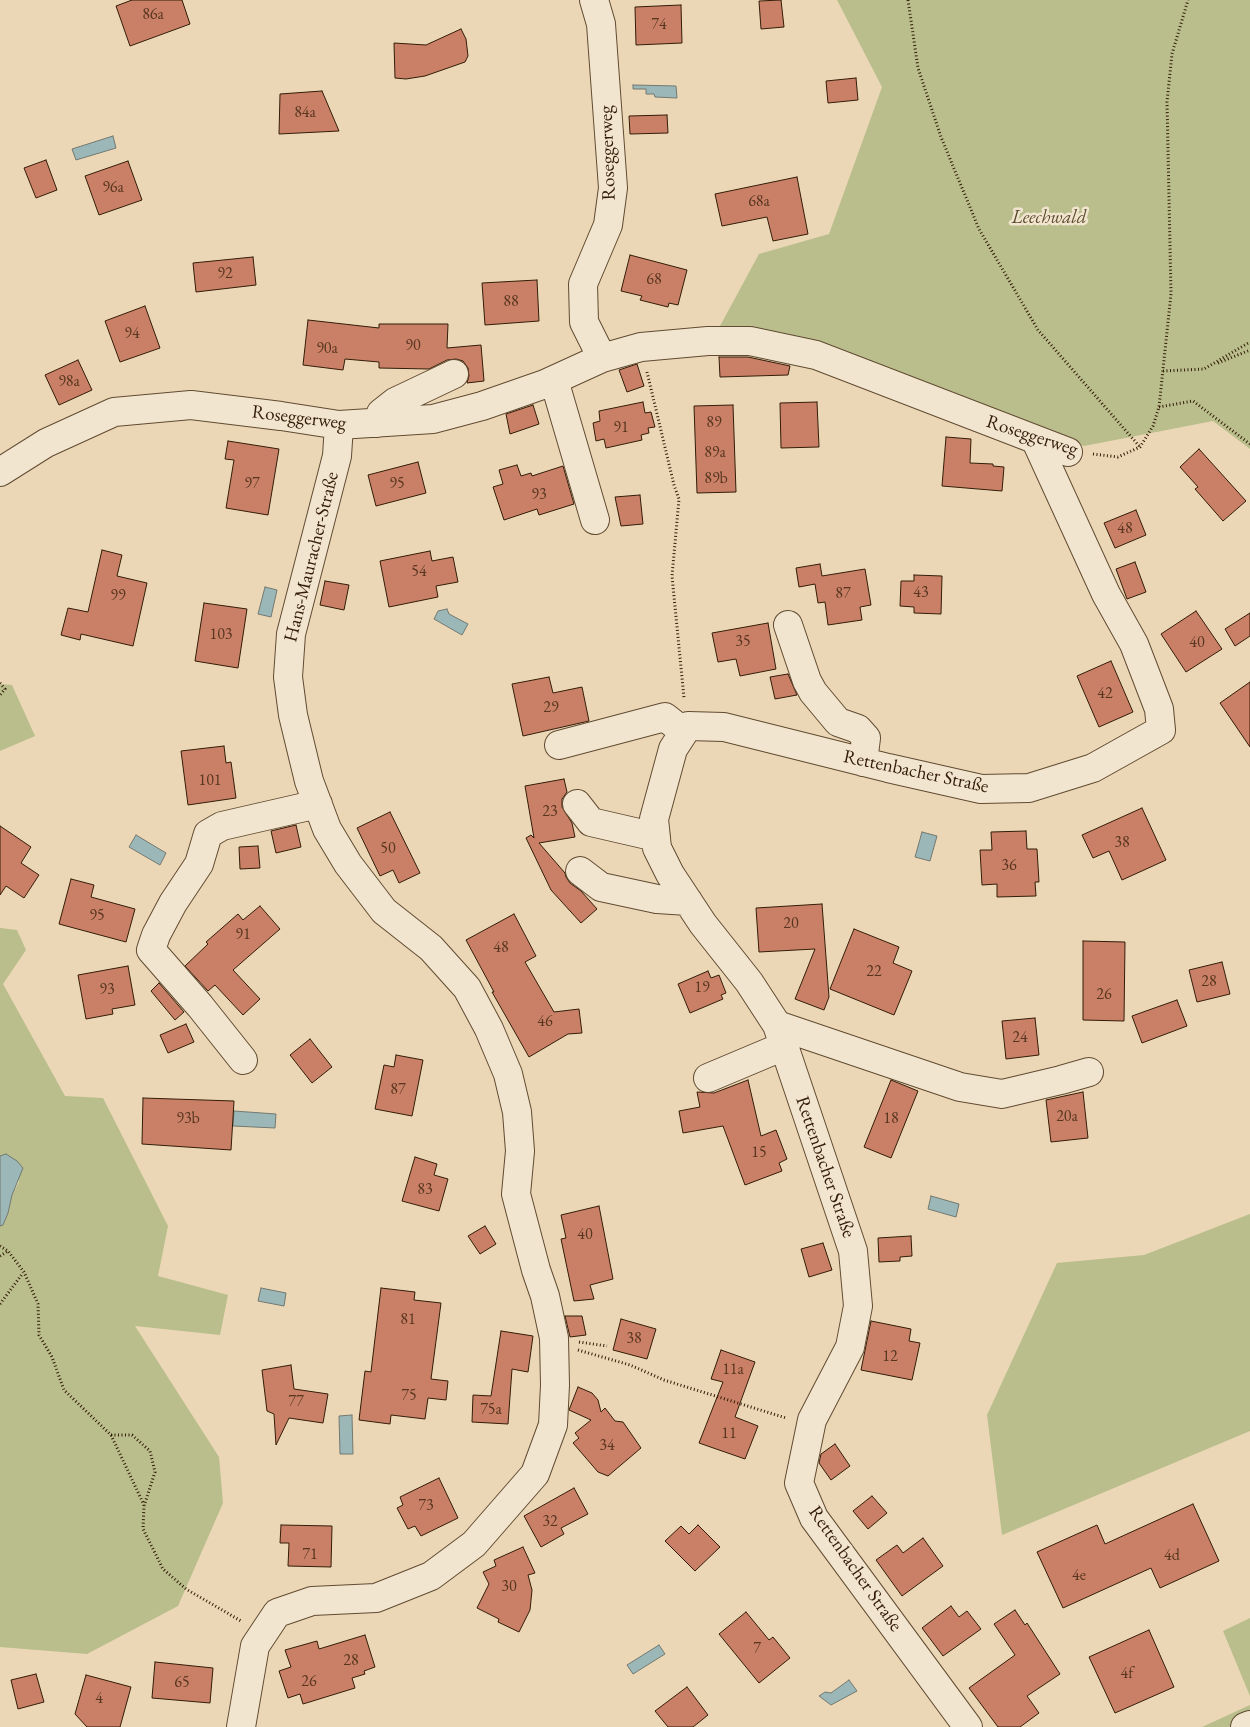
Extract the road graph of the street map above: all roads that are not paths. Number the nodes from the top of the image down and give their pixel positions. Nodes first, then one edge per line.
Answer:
1 (594, 0) edge
2 (602, 358) junction
3 (454, 374) dead end
4 (554, 380) junction
5 (377, 423) junction
6 (340, 425) junction
7 (1036, 441) junction
8 (1068, 452) road end
9 (0, 472) edge
10 (595, 520) dead end
11 (788, 624) dead end
12 (684, 732) junction
13 (559, 745) dead end
14 (863, 762) junction
15 (318, 804) junction
16 (577, 804) dead end
17 (656, 836) junction
18 (580, 871) dead end
19 (688, 901) junction
20 (781, 1035) junction
21 (243, 1060) dead end
22 (1089, 1072) dead end
23 (708, 1078) dead end
24 (1250, 1725) edge
25 (241, 1727) edge
26 (968, 1727) edge
27 (1245, 1727) edge

1 - 2 street, Roseggerweg
2 - 4 street, Roseggerweg
2 - 7 street, Roseggerweg
3 - 5 street
4 - 5 street, Roseggerweg
4 - 10 street
5 - 6 street, Roseggerweg
6 - 9 street, Roseggerweg
6 - 15 street, Hans-Mauracher-Straße
7 - 8 street, Roseggerweg
7 - 14 street, Rettenbacher Straße
11 - 14 street
12 - 13 street
12 - 14 street, Rettenbacher Straße
12 - 17 street, Rettenbacher Straße
15 - 21 street
15 - 25 street, Hans-Mauracher-Straße
16 - 17 street
17 - 19 street, Rettenbacher Straße
18 - 19 street
19 - 20 street, Rettenbacher Straße
20 - 22 street
20 - 23 street
20 - 26 street, Rettenbacher Straße
24 - 27 street

